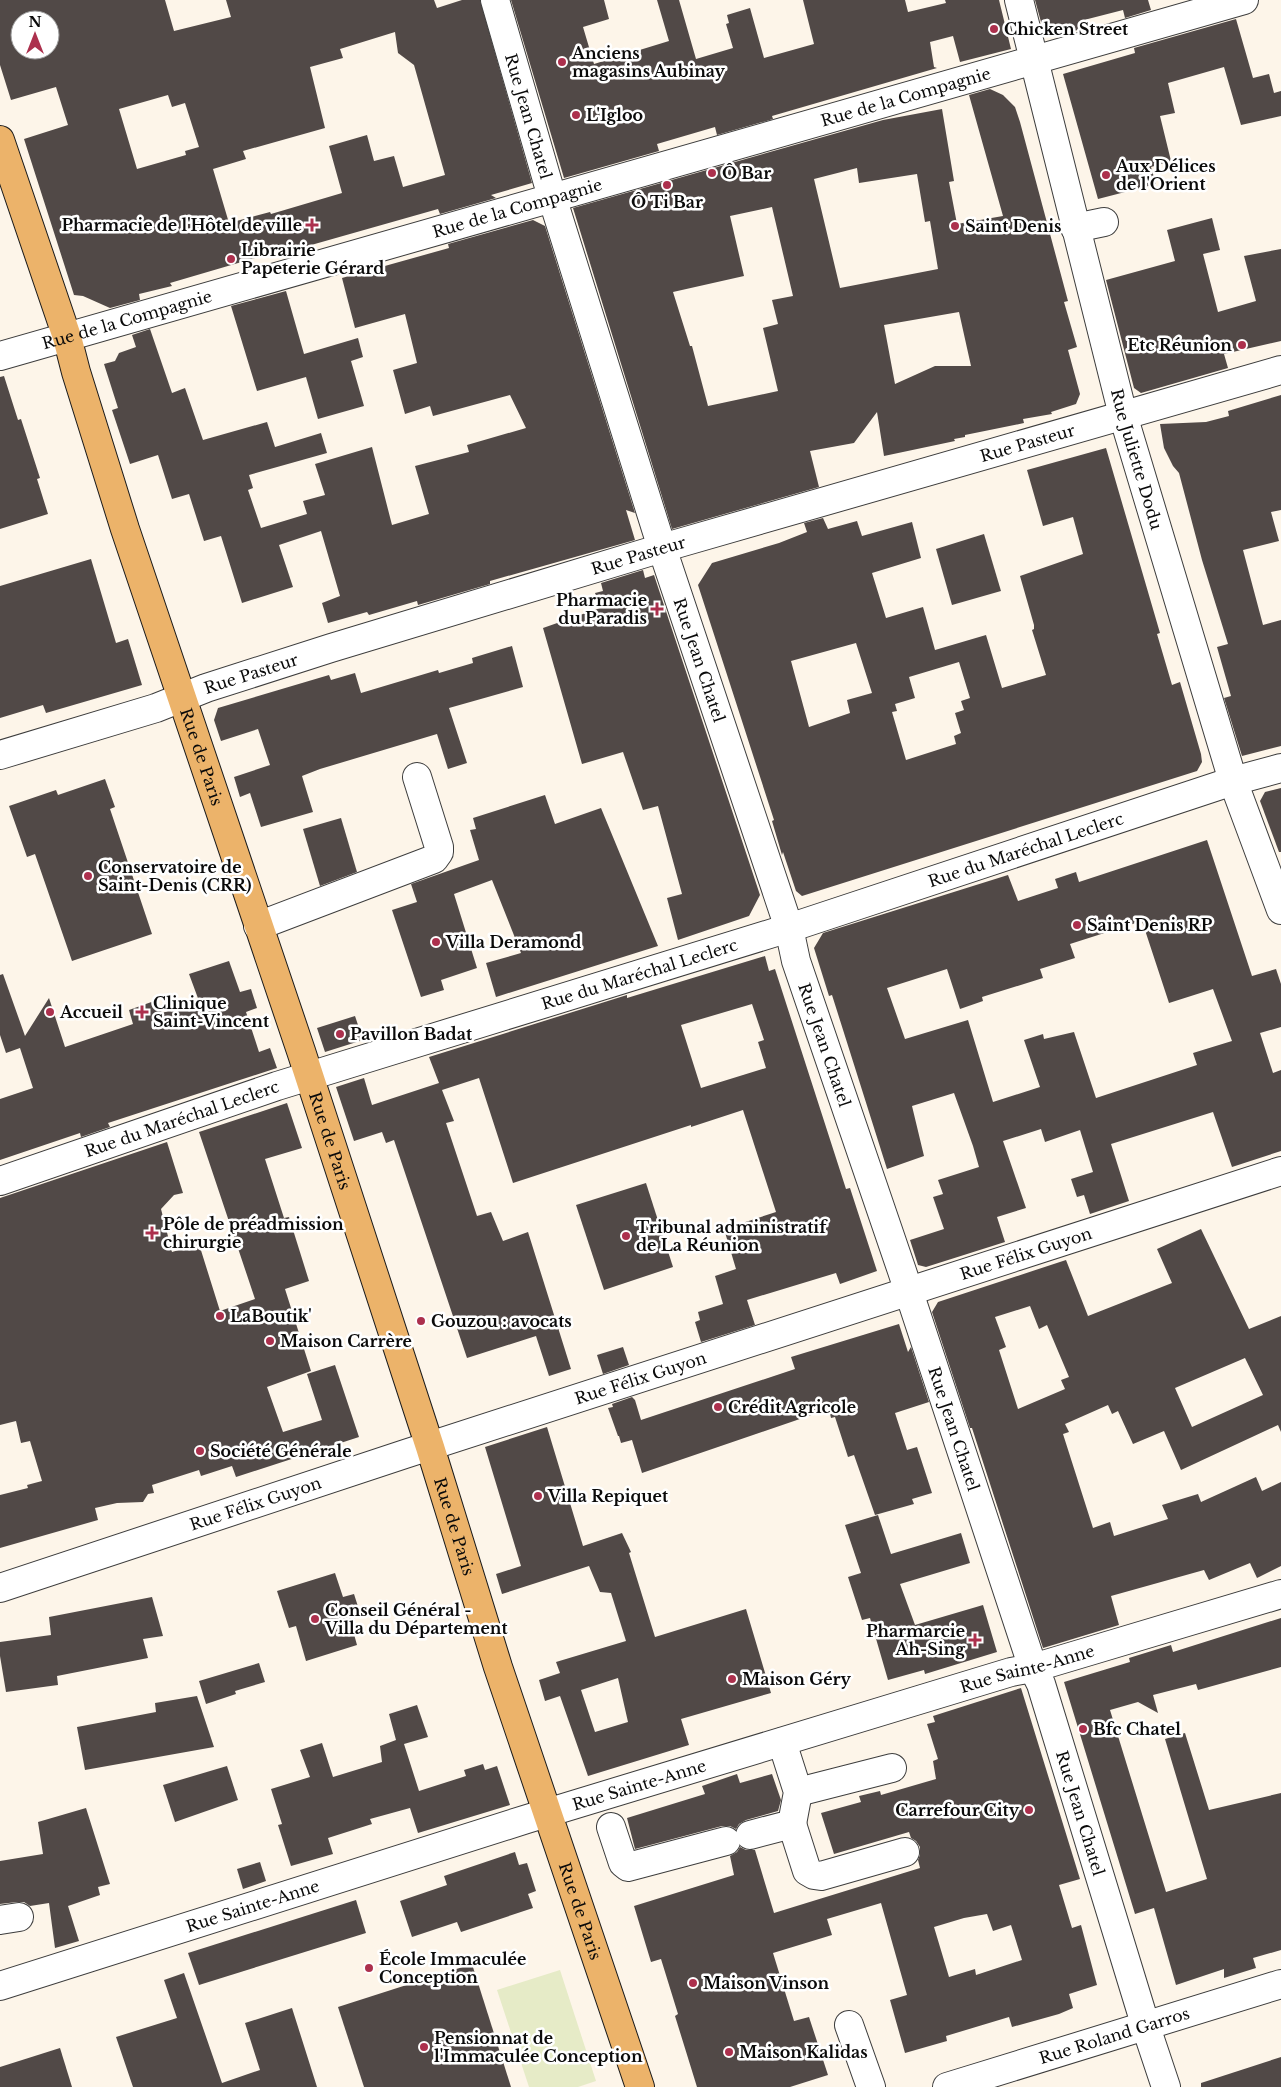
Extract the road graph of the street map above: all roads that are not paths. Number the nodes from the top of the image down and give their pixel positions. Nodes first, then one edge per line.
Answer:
1 (495, 0) edge
2 (1019, 0) edge
3 (1244, 0) edge
4 (1033, 61) junction
5 (0, 140) edge
6 (552, 197) junction
7 (1104, 222) dead end
8 (1075, 228) junction
9 (67, 337) junction
10 (0, 356) edge
11 (1281, 370) edge
12 (1122, 415) junction
13 (662, 548) junction
14 (182, 698) junction
15 (0, 755) edge
16 (1281, 768) edge
17 (417, 777) dead end
18 (1233, 781) junction
19 (1281, 910) edge
20 (258, 926) junction
21 (789, 928) junction
22 (308, 1076) junction
23 (1281, 1171) edge
24 (0, 1181) edge
25 (908, 1291) junction
26 (430, 1446) junction
27 (0, 1588) edge
28 (1281, 1594) edge
29 (1033, 1668) junction
30 (782, 1742) junction
31 (892, 1768) dead end
32 (798, 1792) junction
33 (548, 1812) junction
34 (792, 1824) junction
35 (611, 1827) dead end
36 (905, 1852) dead end
37 (1281, 1984) edge
38 (0, 1986) edge
39 (849, 2025) dead end
40 (1146, 2027) junction
41 (640, 2087) edge
42 (871, 2087) edge
43 (948, 2087) edge
44 (1166, 2087) edge

1 - 6 street, Rue Jean Chatel
2 - 4 street, Rue Juliette Dodu
3 - 4 street, Rue de la Compagnie
4 - 6 street, Rue de la Compagnie
4 - 8 street, Rue Juliette Dodu
5 - 9 main road, Rue de Paris
6 - 9 street, Rue de la Compagnie
6 - 13 street, Rue Jean Chatel
7 - 8 street
8 - 12 street, Rue Juliette Dodu
9 - 10 street, Rue de la Compagnie
9 - 14 main road, Rue de Paris
11 - 12 street, Rue Pasteur
12 - 13 street, Rue Pasteur
12 - 18 street, Rue Juliette Dodu
13 - 14 street, Rue Pasteur
13 - 21 street, Rue Jean Chatel
14 - 15 street, Rue Pasteur
14 - 20 main road, Rue de Paris
16 - 18 street, Rue du Maréchal Leclerc
17 - 20 street
18 - 19 street, Rue Juliette Dodu
18 - 21 street, Rue du Maréchal Leclerc
20 - 22 main road, Rue de Paris
21 - 22 street, Rue du Maréchal Leclerc
21 - 25 street, Rue Jean Chatel
22 - 24 street, Rue du Maréchal Leclerc
22 - 26 main road, Rue de Paris
23 - 25 street, Rue Félix Guyon
25 - 26 street, Rue Félix Guyon
25 - 29 street, Rue Jean Chatel
26 - 27 street, Rue Félix Guyon
26 - 33 main road, Rue de Paris
28 - 29 street, Rue Sainte-Anne
29 - 30 street, Rue Sainte-Anne
29 - 40 street, Rue Jean Chatel
30 - 32 street
30 - 33 street, Rue Sainte-Anne
31 - 32 street
32 - 34 street
33 - 38 street, Rue Sainte-Anne
33 - 41 main road, Rue de Paris
34 - 35 street
34 - 36 street
37 - 40 street, Rue Roland Garros
39 - 42 street
40 - 43 street, Rue Roland Garros
40 - 44 street, Rue Jean Chatel

